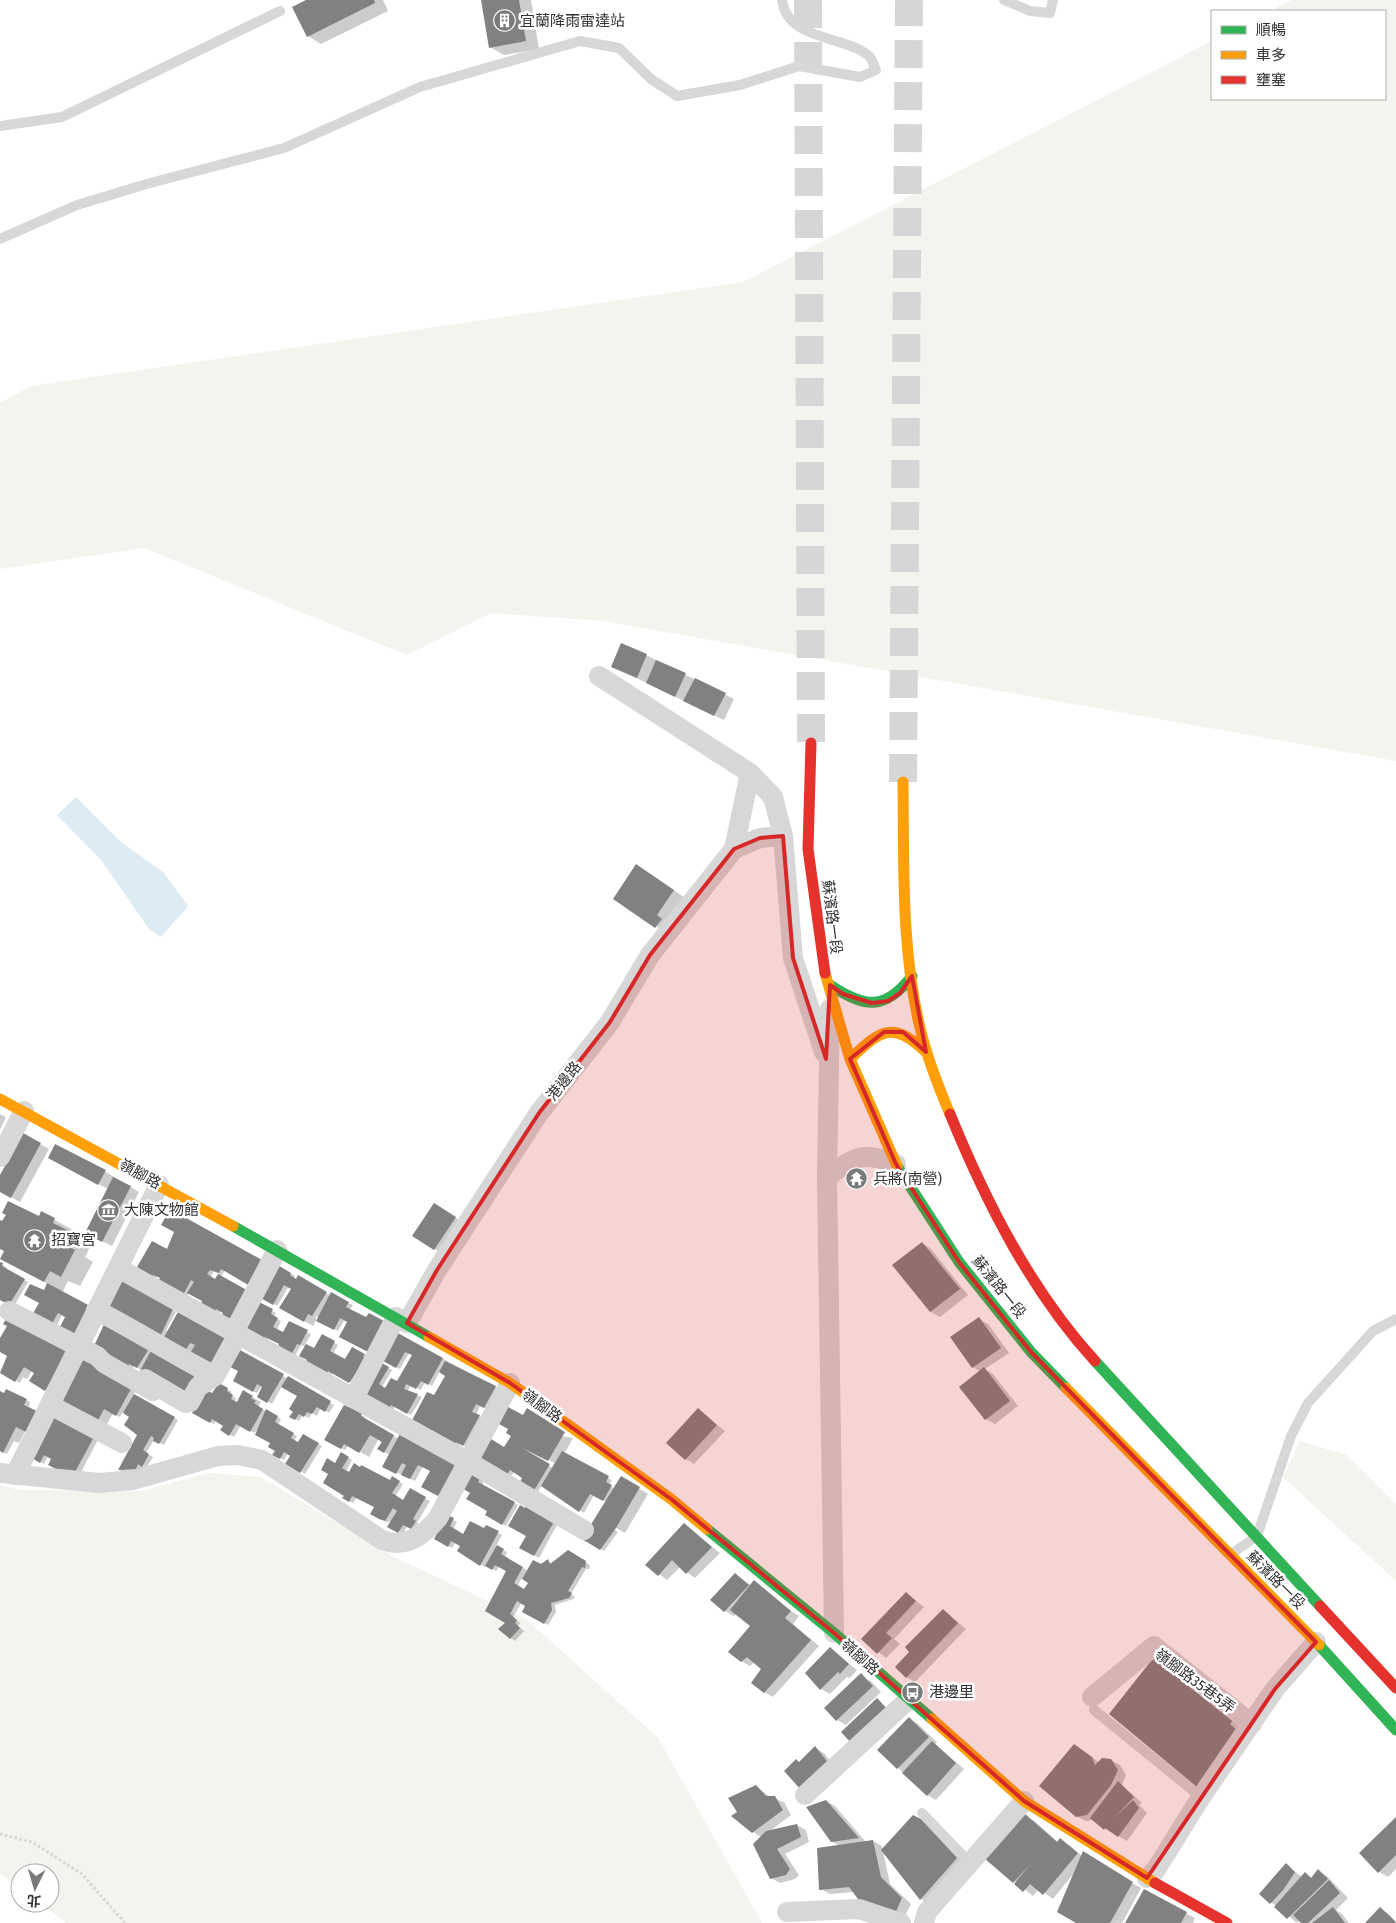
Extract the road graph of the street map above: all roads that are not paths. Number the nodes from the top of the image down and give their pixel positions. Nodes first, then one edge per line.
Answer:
1 (782, 0) edge
2 (1004, 0) edge
3 (1053, 0) edge
4 (280, 11) dead end
5 (0, 126) edge
6 (0, 239) edge
7 (599, 676) dead end
8 (812, 743) tunnel mouth
9 (750, 773) junction
10 (903, 782) tunnel mouth
11 (783, 836) junction
12 (734, 849) junction
13 (912, 976) junction
14 (830, 985) junction
15 (926, 1052) junction
16 (850, 1059) junction
17 (829, 1066) junction
18 (0, 1099) edge
19 (24, 1111) junction
20 (0, 1157) edge
21 (896, 1164) junction
22 (827, 1178) junction
23 (159, 1185) junction
24 (277, 1250) junction
25 (118, 1268) junction
26 (96, 1310) junction
27 (9, 1311) dead end
28 (1396, 1319) edge
29 (402, 1320) junction
30 (236, 1333) junction
31 (78, 1347) junction
32 (130, 1370) dead end
33 (215, 1376) junction
34 (510, 1383) junction
35 (153, 1391) dead end
36 (354, 1398) junction
37 (50, 1405) junction
38 (122, 1443) dead end
39 (469, 1462) junction
40 (8, 1474) edge
41 (584, 1530) dead end
42 (1257, 1536) junction
43 (1230, 1555) junction
44 (834, 1634) junction
45 (1316, 1642) junction
46 (1396, 1688) edge
47 (908, 1700) junction
48 (1093, 1703) joint
49 (1252, 1724) junction
50 (1396, 1730) edge
51 (805, 1795) dead end
52 (1201, 1797) junction
53 (1024, 1801) junction
54 (922, 1813) dead end
55 (969, 1862) junction
56 (1147, 1878) junction
57 (787, 1912) dead end
58 (901, 1923) edge
59 (924, 1923) edge
60 (1227, 1923) edge

1 - 6 lane
2 - 3 lane
4 - 5 lane
7 - 9 street
8 - 14 main road, 蘇濱路一段
9 - 11 street
9 - 12 street
10 - 13 main road, 蘇濱路一段
11 - 12 street
11 - 17 street
12 - 29 street, 港邊路
13 - 14 main road
13 - 15 main road, 蘇濱路一段
14 - 16 main road, 蘇濱路一段
14 - 17 street
15 - 16 main road
15 - 42 main road, 蘇濱路一段
16 - 21 main road, 蘇濱路一段
17 - 22 street
18 - 19 main road, 嶺腳路
19 - 20 street
19 - 23 main road, 嶺腳路
21 - 22 street
21 - 43 main road, 蘇濱路一段
22 - 44 street
23 - 24 main road, 嶺腳路
23 - 25 street
24 - 29 main road, 嶺腳路
24 - 30 street
25 - 26 street
25 - 30 street
26 - 31 street
26 - 33 street
27 - 31 street
28 - 42 lane
29 - 34 main road, 嶺腳路
29 - 36 street, 港邊路
30 - 33 street
30 - 36 street
31 - 35 street
31 - 37 street
32 - 33 street
34 - 39 street
34 - 44 main road, 嶺腳路
36 - 39 street
37 - 38 street
37 - 40 street
39 - 40 street
39 - 41 street
42 - 43 lane
42 - 46 main road, 蘇濱路一段
43 - 45 main road, 蘇濱路一段
44 - 47 main road, 嶺腳路
45 - 49 street
45 - 50 main road, 蘇濱路一段
47 - 51 street
47 - 53 main road, 嶺腳路
48 - 49 street, 嶺腳路35巷5弄
48 - 52 lane
49 - 52 street
52 - 56 street
53 - 55 street
53 - 56 main road, 嶺腳路
54 - 55 lane
55 - 59 street
56 - 60 main road, 嶺腳路
57 - 58 street

